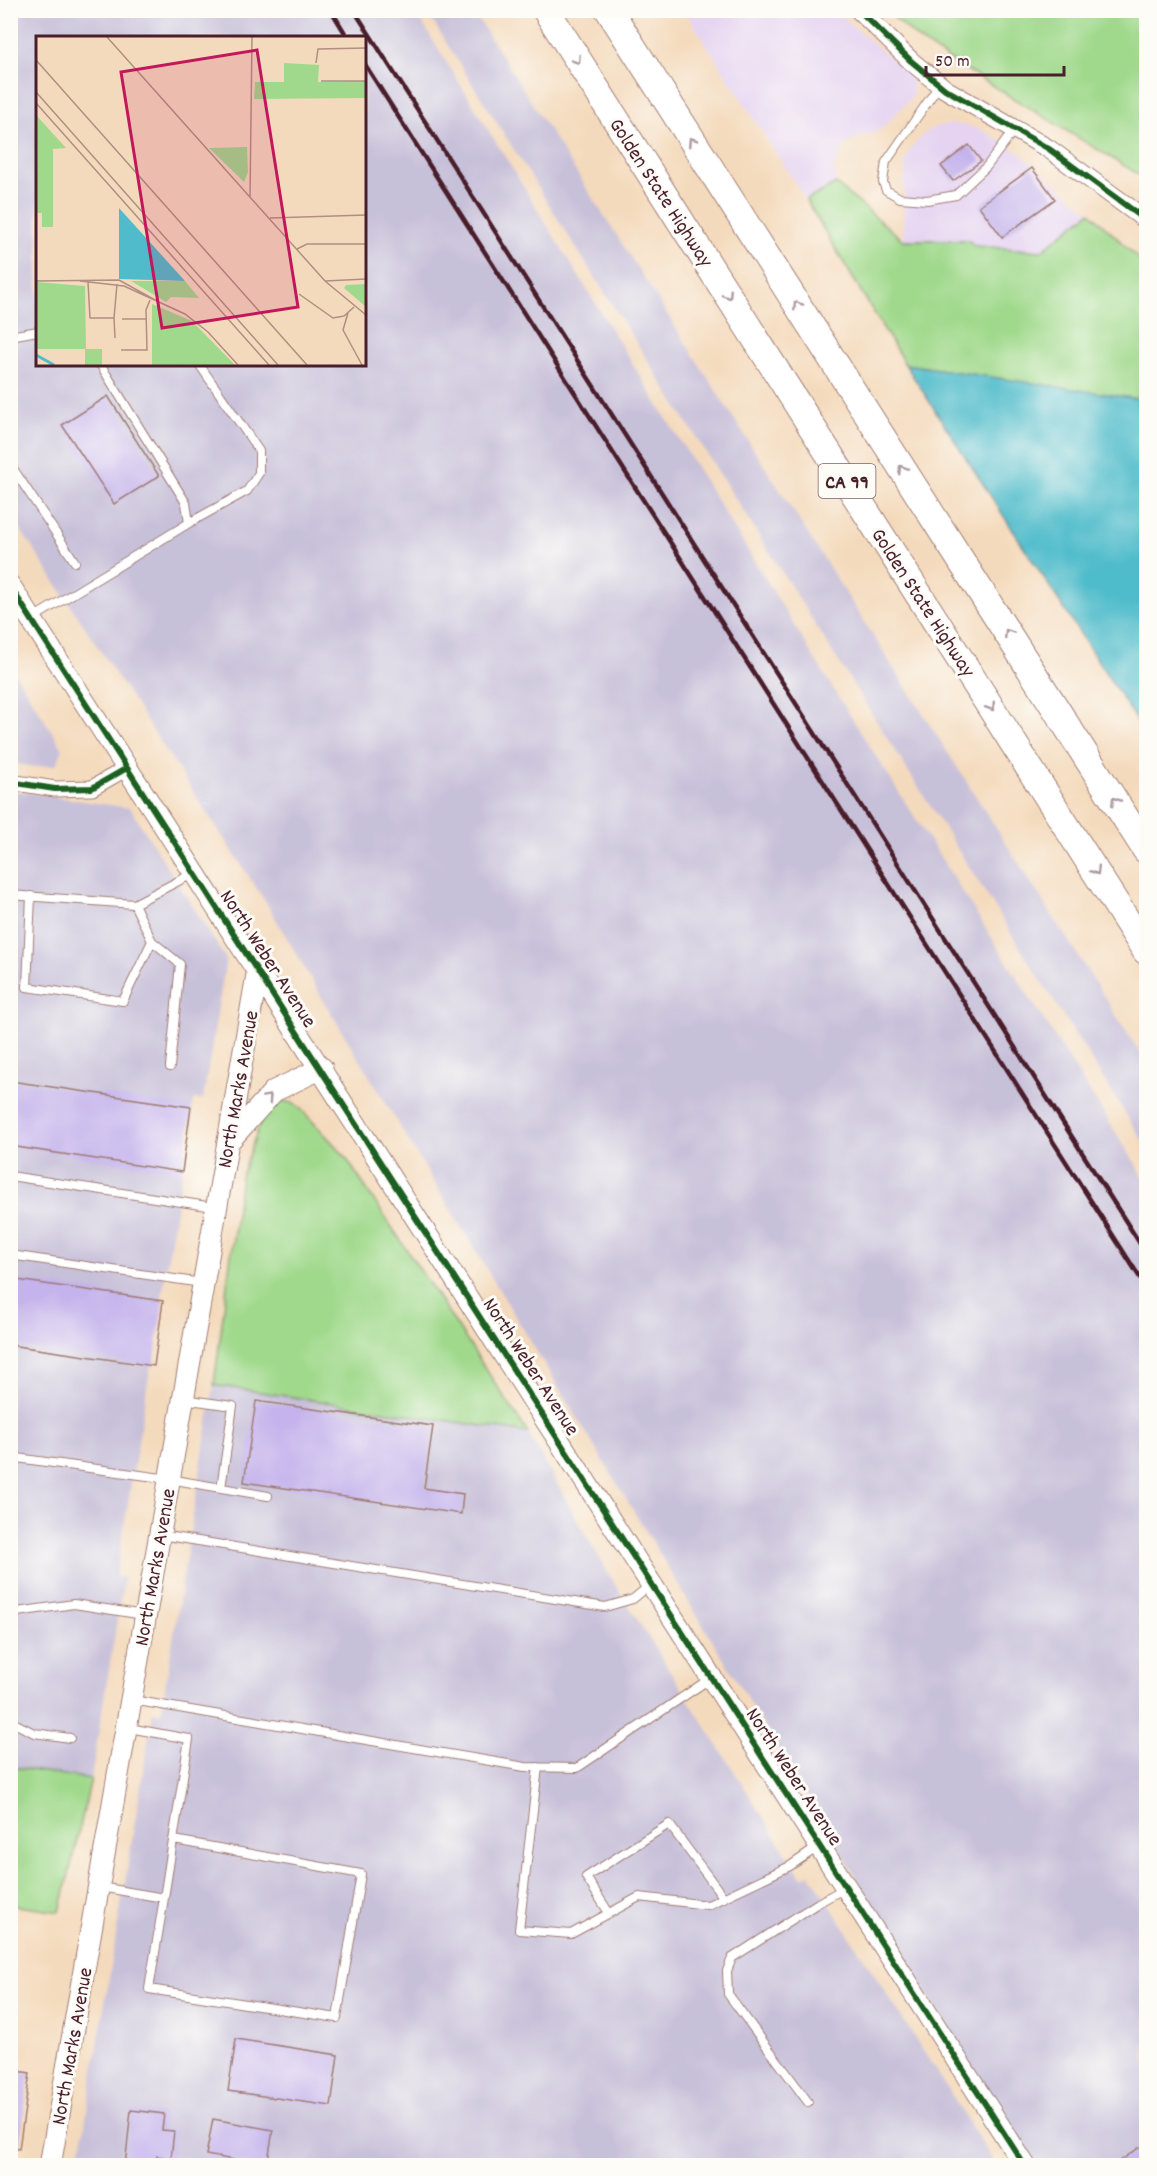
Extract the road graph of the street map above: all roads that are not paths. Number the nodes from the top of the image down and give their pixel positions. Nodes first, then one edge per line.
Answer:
1 (546, 10) edge
2 (609, 10) edge
3 (862, 14) edge
4 (940, 84) junction
5 (1015, 129) junction
6 (1146, 220) edge
7 (36, 331) edge
8 (10, 336) edge
9 (101, 366) edge
10 (200, 366) edge
11 (10, 464) edge
12 (189, 523) junction
13 (75, 562) dead end
14 (10, 586) edge
15 (32, 619) junction
16 (127, 768) junction
17 (10, 782) edge
18 (1146, 850) edge
19 (193, 873) junction
20 (10, 895) edge
21 (32, 896) junction
22 (134, 904) junction
23 (152, 941) junction
24 (1146, 951) edge
25 (258, 969) junction
26 (170, 1067) dead end
27 (322, 1068) junction
28 (228, 1142) junction
29 (10, 1176) edge
30 (217, 1208) junction
31 (10, 1255) edge
32 (204, 1283) junction
33 (183, 1399) junction
34 (10, 1457) edge
35 (170, 1479) junction
36 (220, 1488) junction
37 (268, 1496) dead end
38 (160, 1535) junction
39 (652, 1583) junction
40 (10, 1613) edge
41 (146, 1615) junction
42 (712, 1677) junction
43 (131, 1700) junction
44 (10, 1721) edge
45 (126, 1727) junction
46 (70, 1738) dead end
47 (538, 1767) junction
48 (174, 1840) junction
49 (820, 1846) junction
50 (98, 1887) junction
51 (846, 1887) junction
52 (164, 1898) junction
53 (724, 1898) junction
54 (609, 1913) junction
55 (808, 2102) dead end
56 (50, 2166) edge
57 (1025, 2166) edge

1 -> 24 highway, Golden State Highway / CA 99
18 -> 2 highway, CA 99
3 - 4 street
4 - 5 street
4 - 5 lane
5 - 6 street
7 - 8 lane
9 - 12 lane
10 - 12 lane
11 - 13 lane
12 - 15 lane
14 - 15 main road, North Weber Avenue
15 - 16 main road, North Weber Avenue
16 - 17 street
16 - 19 main road, North Weber Avenue
19 - 22 lane
19 - 25 main road, North Weber Avenue
20 - 21 lane
21 - 22 lane
21 - 23 lane
22 - 23 lane
23 - 26 lane
25 - 27 main road, North Weber Avenue
25 - 28 main road, North Marks Avenue
28 -> 27 main road
27 - 39 main road, North Weber Avenue
28 - 30 main road, North Marks Avenue
29 - 30 lane
30 - 32 main road, North Marks Avenue
31 - 32 lane
32 - 33 main road, North Marks Avenue
33 - 35 main road, North Marks Avenue
33 - 36 lane
34 - 35 lane
35 - 36 lane
35 - 38 main road, North Marks Avenue
36 - 37 lane
38 - 39 lane
38 - 41 main road, North Marks Avenue
39 - 42 main road, North Weber Avenue
40 - 41 lane
41 - 43 main road, North Marks Avenue
42 - 47 lane
42 - 49 main road, North Weber Avenue
43 - 45 main road, North Marks Avenue
43 - 47 lane
44 - 46 lane
45 - 48 lane
45 - 50 main road, North Marks Avenue
47 - 54 lane
48 - 52 lane
48 - 52 lane
49 - 51 main road, North Weber Avenue
49 - 53 lane
50 - 52 lane
50 - 56 main road, North Marks Avenue
51 - 55 lane
51 - 57 main road, North Weber Avenue
53 - 54 lane
53 - 54 lane

